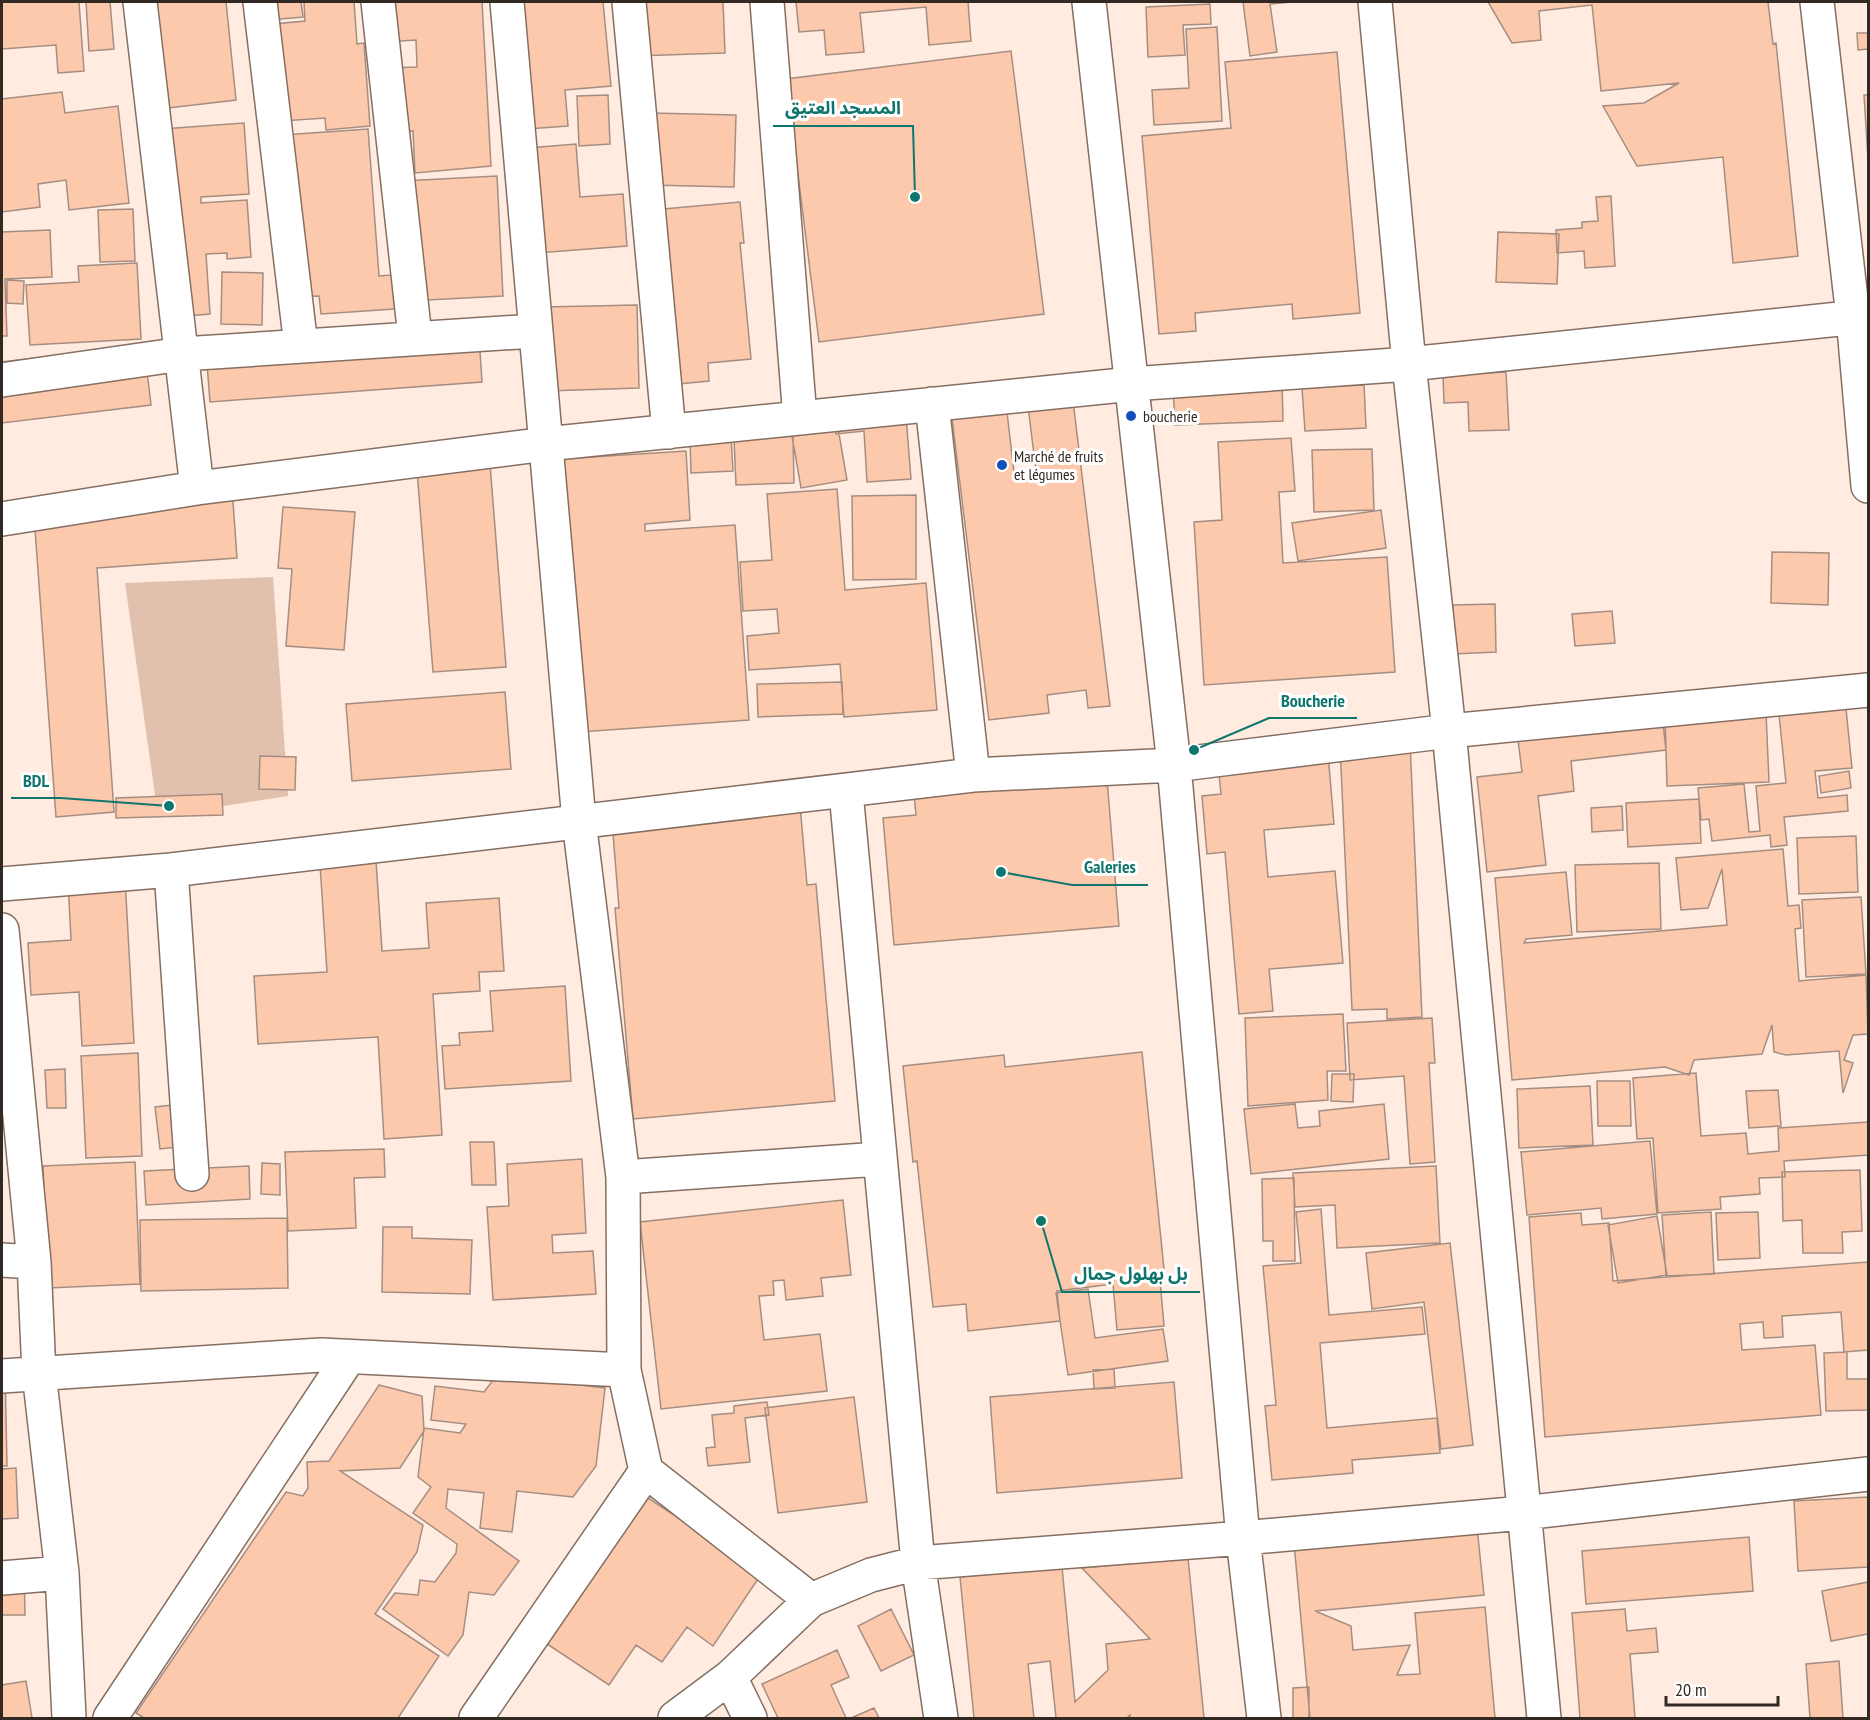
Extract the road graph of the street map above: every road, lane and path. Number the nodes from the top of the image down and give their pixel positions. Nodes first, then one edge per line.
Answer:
1 (141, 2) edge
2 (260, 2) edge
3 (378, 2) edge
4 (507, 2) edge
5 (629, 2) edge
6 (768, 2) edge
7 (1089, 2) edge
8 (1375, 2) edge
9 (1817, 2) edge
10 (1861, 316) edge
11 (534, 330) junction
12 (415, 337) junction
13 (301, 346) junction
14 (182, 354) junction
15 (1409, 364) junction
16 (2, 380) edge
17 (1132, 384) junction
18 (932, 404) junction
19 (800, 418) junction
20 (669, 432) junction
21 (546, 444) junction
22 (1869, 486) edge
23 (196, 488) junction
24 (2, 519) edge
25 (1869, 690) edge
26 (1449, 731) junction
27 (1174, 765) junction
28 (974, 775) junction
29 (846, 792) junction
30 (579, 820) junction
31 (171, 870) junction
32 (2, 884) edge
33 (2, 930) edge
34 (879, 1159) junction
35 (192, 1174) dead end
36 (623, 1177) junction
37 (2, 1260) edge
38 (34, 1262) junction
39 (349, 1357) junction
40 (624, 1370) junction
41 (39, 1373) junction
42 (2, 1376) edge
43 (646, 1471) junction
44 (1869, 1474) edge
45 (1522, 1513) junction
46 (1243, 1539) junction
47 (918, 1563) junction
48 (62, 1573) junction
49 (2, 1578) edge
50 (811, 1600) junction
51 (730, 1677) junction
52 (69, 1719) edge
53 (110, 1719) edge
54 (476, 1719) edge
55 (675, 1719) edge
56 (750, 1719) edge
57 (941, 1719) edge
58 (1264, 1719) edge
59 (1544, 1719) edge

1 - 14 street
2 - 13 street
3 - 12 street
4 - 11 street
5 - 20 street
6 - 19 street
7 - 17 street
8 - 15 street
9 - 10 street
10 - 15 street
10 - 22 street
11 - 12 street
11 - 21 street
12 - 13 street
13 - 14 street
14 - 16 street
14 - 23 street
15 - 17 street
15 - 26 street
17 - 18 street
17 - 27 street
18 - 19 street
18 - 28 street
19 - 20 street
20 - 21 street
21 - 23 street
21 - 30 street
23 - 24 street
25 - 26 street
26 - 27 street
26 - 45 street
27 - 28 street
27 - 46 street
28 - 29 street
29 - 30 street
29 - 34 street
30 - 31 street
30 - 36 street
31 - 32 street
31 - 35 street
33 - 38 street
34 - 36 street
34 - 47 street
36 - 40 street
37 - 38 street
38 - 41 street
39 - 40 street
39 - 41 street
39 - 53 street
40 - 43 street
41 - 42 street
41 - 48 street
43 - 50 street
43 - 54 street
44 - 45 street
45 - 46 street
45 - 59 street
46 - 47 street
46 - 58 street
47 - 50 street
47 - 57 street
48 - 49 street
48 - 52 street
50 - 51 street
51 - 55 street
51 - 56 street

